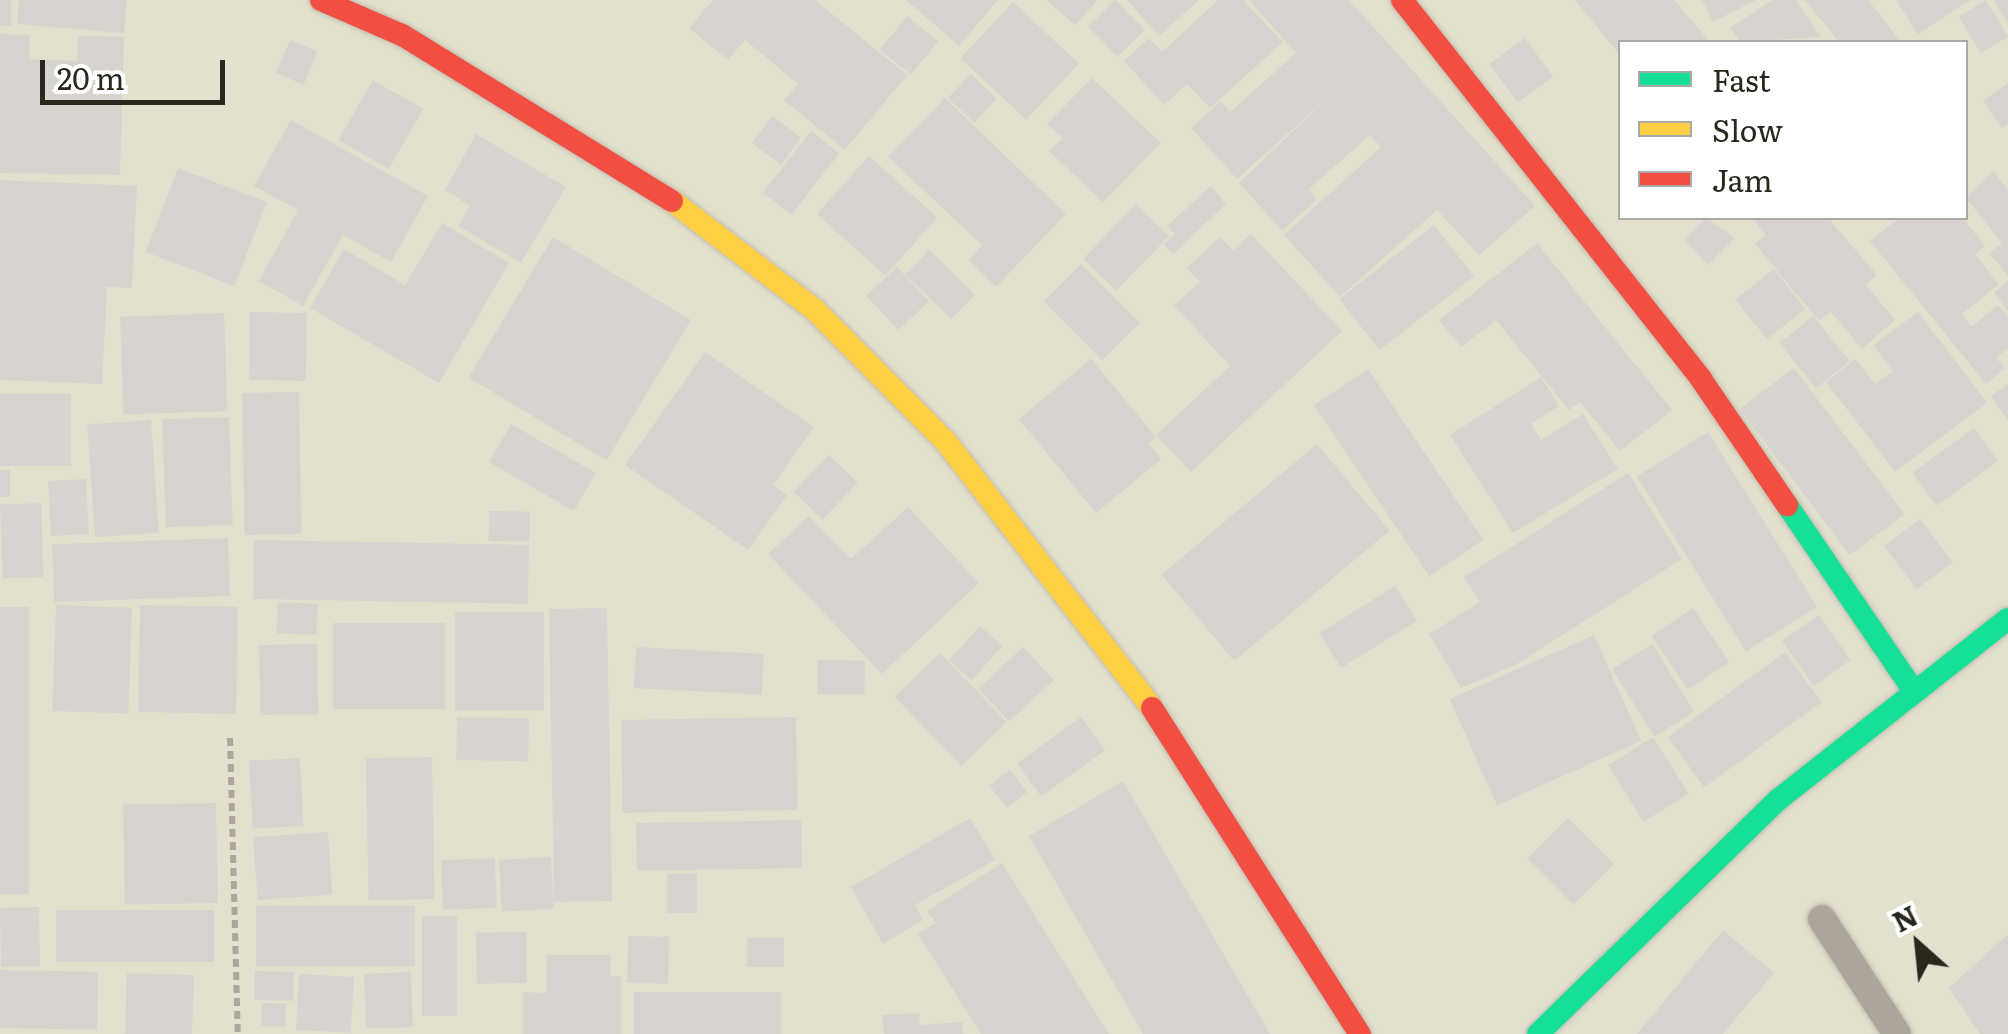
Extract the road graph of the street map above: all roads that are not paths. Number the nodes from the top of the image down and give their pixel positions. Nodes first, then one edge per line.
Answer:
1 (320, 0) edge
2 (1402, 0) edge
3 (2008, 620) edge
4 (1914, 690) junction
5 (1822, 919) dead end
6 (1360, 1034) edge
7 (1538, 1034) edge
8 (1898, 1034) edge

1 - 6 street
2 - 4 street
3 - 4 street
4 - 7 street
5 - 8 lane

